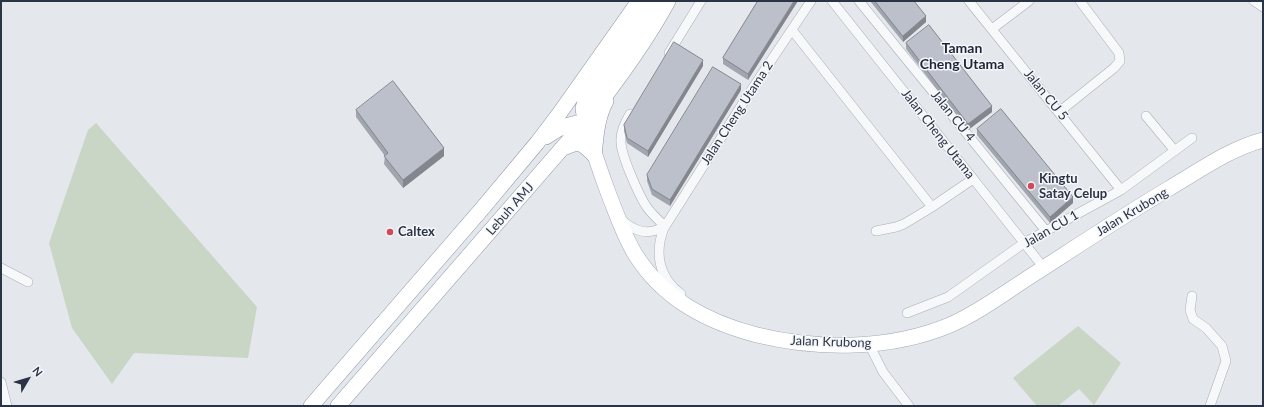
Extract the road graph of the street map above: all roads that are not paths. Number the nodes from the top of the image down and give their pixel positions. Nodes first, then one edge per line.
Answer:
1 (639, 1) edge
2 (652, 1) edge
3 (668, 1) edge
4 (701, 1) edge
5 (811, 1) edge
6 (832, 1) edge
7 (859, 1) edge
8 (969, 1) edge
9 (1029, 1) edge
10 (1080, 1) edge
11 (1254, 1) edge
12 (1263, 6) edge
13 (792, 30) junction
14 (992, 30) junction
15 (663, 62) edge
16 (625, 69) junction
17 (635, 106) edge
18 (1059, 112) junction
19 (1146, 116) dead end
20 (585, 122) junction
21 (1192, 138) dead end
22 (1263, 140) edge
23 (537, 143) junction
24 (561, 149) junction
25 (1175, 151) junction
26 (594, 155) junction
27 (973, 179) junction
28 (1121, 190) junction
29 (932, 207) junction
30 (617, 216) junction
31 (665, 226) junction
32 (876, 231) dead end
33 (1046, 231) junction
34 (1024, 243) junction
35 (1, 268) edge
36 (1044, 268) junction
37 (28, 282) dead end
38 (1192, 296) dead end
39 (907, 313) dead end
40 (708, 319) junction
41 (869, 344) junction
42 (1, 382) edge
43 (7, 406) edge
44 (311, 406) edge
45 (338, 406) edge
46 (909, 406) edge
47 (1210, 406) edge

1 - 23 main road, Lebuh AMJ
2 - 20 main road, Jalan Krubong
3 - 16 main road, Lebuh AMJ
4 - 15 street
5 - 13 street, Jalan Cheng Utama 2
6 - 27 street, Jalan Cheng Utama
7 - 33 street, Jalan CU 4
8 - 14 street, Jalan CU 5
9 - 14 street
10 - 18 street
11 - 12 street
13 - 29 street
13 - 31 street, Jalan Cheng Utama 2
14 - 18 street, Jalan CU 5
16 - 20 main road, Lebuh AMJ
16 - 26 main road
17 - 31 street
18 - 28 street, Jalan CU 5
19 - 25 street
20 - 23 main road
20 - 24 main road, Lebuh AMJ
20 - 26 main road, Jalan Krubong
21 - 25 street, Jalan CU 1
22 - 36 main road, Jalan Krubong
23 - 44 main road, Lebuh AMJ
24 - 26 main road
24 - 45 main road, Lebuh AMJ
25 - 28 street, Jalan CU 1
26 - 30 main road, Jalan Krubong
27 - 29 street
27 - 34 street, Jalan Cheng Utama
28 - 33 street, Jalan CU 1
29 - 32 street
30 - 31 street
30 - 40 main road, Jalan Krubong
31 - 40 street, Jalan Cheng Utama 2
33 - 34 street, Jalan CU 1
34 - 36 street, Jalan Cheng Utama
34 - 39 street, Jalan CU 1
35 - 37 street
36 - 41 main road, Jalan Krubong
38 - 47 street
40 - 41 main road, Jalan Krubong
41 - 46 street
42 - 43 street

